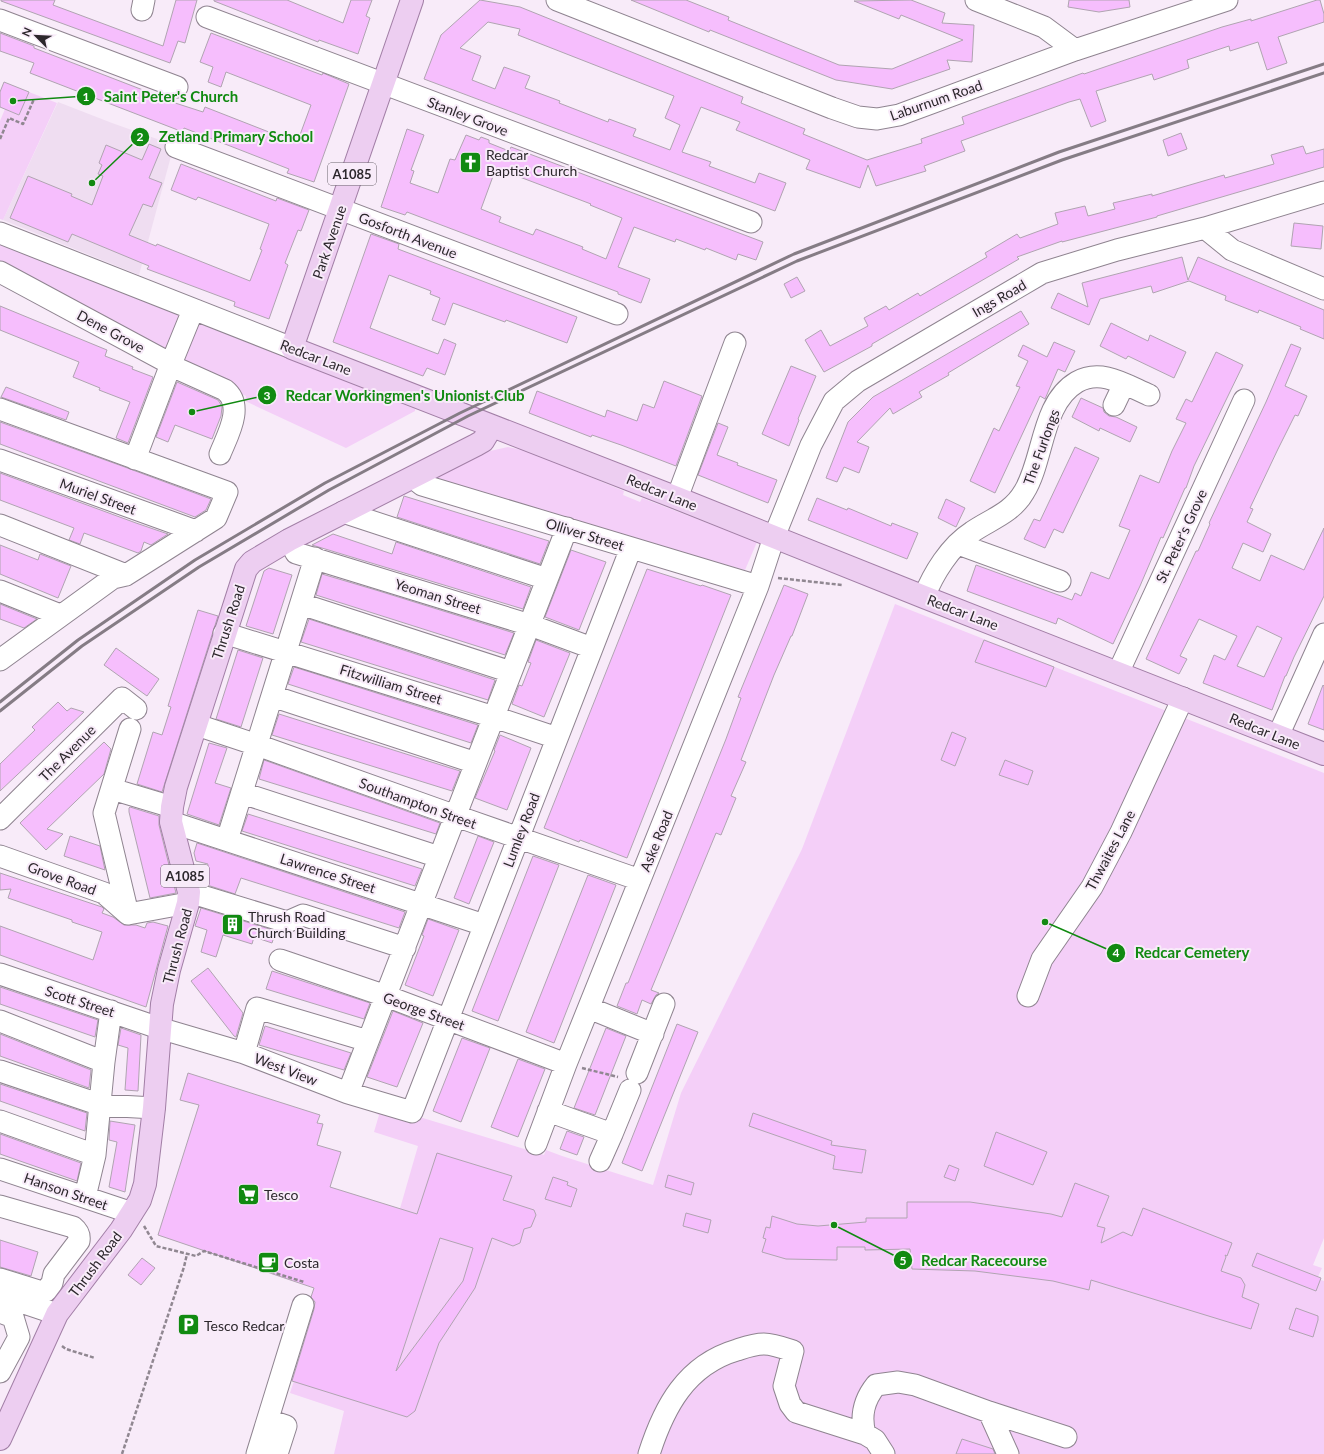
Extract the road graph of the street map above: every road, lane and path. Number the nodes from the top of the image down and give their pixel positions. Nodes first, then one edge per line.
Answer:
1 (412, 0) edge
2 (557, 0) edge
3 (976, 0) edge
4 (1227, 0) edge
5 (207, 17) dead end
6 (0, 20) edge
7 (1075, 50) junction
8 (384, 84) junction
9 (177, 87) dead end
10 (34, 99) dead end
11 (0, 139) edge
12 (176, 147) dead end
13 (1324, 192) edge
14 (340, 210) junction
15 (751, 222) dead end
16 (1205, 228) junction
17 (0, 233) edge
18 (0, 272) edge
19 (1324, 289) edge
20 (193, 310) junction
21 (617, 314) dead end
22 (735, 343) dead end
23 (292, 348) junction
24 (170, 364) junction
25 (1124, 384) junction
26 (1148, 395) dead end
27 (1244, 400) dead end
28 (1114, 405) dead end
29 (0, 409) edge
30 (492, 426) junction
31 (220, 454) dead end
32 (134, 459) junction
33 (0, 460) edge
34 (418, 482) junction
35 (677, 498) junction
36 (343, 512) junction
37 (0, 525) edge
38 (567, 528) junction
39 (196, 531) junction
40 (774, 537) junction
41 (289, 540) junction
42 (958, 544) junction
43 (631, 548) junction
44 (315, 558) junction
45 (126, 575) junction
46 (548, 579) junction
47 (760, 581) junction
48 (1060, 581) dead end
49 (848, 586) dead end
50 (0, 591) edge
51 (924, 597) junction
52 (301, 604) junction
53 (60, 615) junction
54 (530, 625) junction
55 (224, 633) junction
56 (1324, 634) edge
57 (592, 648) junction
58 (5, 650) edge
59 (286, 651) junction
60 (511, 672) junction
61 (1118, 673) junction
62 (272, 696) junction
63 (1183, 698) junction
64 (136, 709) dead end
65 (494, 717) junction
66 (196, 725) junction
67 (130, 729) dead end
68 (1278, 736) junction
69 (557, 738) junction
70 (257, 745) junction
71 (1324, 754) edge
72 (476, 763) junction
73 (112, 789) junction
74 (242, 793) junction
75 (172, 815) junction
76 (456, 816) junction
77 (0, 819) edge
78 (518, 838) junction
79 (227, 840) junction
80 (0, 856) edge
81 (439, 857) junction
82 (640, 880) junction
83 (189, 898) junction
84 (422, 903) junction
85 (128, 914) junction
86 (484, 925) junction
87 (405, 948) junction
88 (280, 960) dead end
89 (0, 974) edge
90 (386, 996) junction
91 (1028, 996) dead end
92 (664, 1004) dead end
93 (589, 1008) junction
94 (111, 1011) junction
95 (447, 1020) junction
96 (0, 1021) edge
97 (159, 1028) junction
98 (653, 1034) junction
99 (368, 1041) junction
100 (244, 1053) junction
101 (104, 1062) junction
102 (566, 1064) junction
103 (0, 1071) edge
104 (629, 1080) junction
105 (348, 1093) junction
106 (101, 1105) junction
107 (154, 1108) junction
108 (548, 1111) junction
109 (412, 1112) joint
110 (0, 1121) edge
111 (612, 1134) junction
112 (536, 1144) dead end
113 (95, 1155) junction
114 (600, 1160) dead end
115 (0, 1169) edge
116 (85, 1197) junction
117 (0, 1206) edge
118 (134, 1210) junction
119 (187, 1254) junction
120 (0, 1278) edge
121 (304, 1282) dead end
122 (0, 1295) edge
123 (303, 1305) dead end
124 (0, 1312) edge
125 (58, 1314) junction
126 (46, 1338) junction
127 (95, 1358) dead end
128 (0, 1372) edge
129 (989, 1412) junction
130 (268, 1420) junction
131 (865, 1434) junction
132 (1066, 1437) dead end
133 (0, 1439) edge
134 (122, 1454) edge
135 (257, 1454) edge
136 (278, 1454) edge
137 (649, 1454) edge
138 (884, 1454) edge
139 (1008, 1454) edge

1 - 8 main road, Park Avenue / A1085
2 - 7 street, Laburnum Road
3 - 7 street
4 - 7 street, Laburnum Road
5 - 8 street, Stanley Grove
6 - 9 street
8 - 14 main road, Park Avenue / A1085
8 - 15 street, Stanley Grove
10 - 11 path
12 - 14 street, Gosforth Avenue
13 - 16 street, Ings Road
14 - 21 street, Gosforth Avenue
14 - 23 main road, Park Avenue / A1085
16 - 19 street
16 - 40 street, Ings Road
17 - 20 street, Redcar Lane
18 - 24 street, Dene Grove
20 - 23 street, Redcar Lane
20 - 24 street
22 - 35 street
23 - 30 main road, Redcar Lane
24 - 31 street, Dene Grove
24 - 32 street
25 - 26 street, The Furlongs
25 - 28 street
25 - 42 street, The Furlongs
27 - 61 street, St. Peter's Grove
29 - 32 street
30 - 34 main road, Thrush Road / A1085
30 - 35 main road, Redcar Lane
32 - 39 street
33 - 39 street, Muriel Street
34 - 36 main road, Thrush Road / A1085
34 - 38 street, Olliver Street
35 - 40 main road, Redcar Lane
36 - 41 main road, Thrush Road / A1085
36 - 46 street
37 - 45 street
38 - 43 street, Olliver Street
38 - 46 street
39 - 45 street
40 - 47 street, Aske Road
40 - 51 main road, Redcar Lane
41 - 44 street, Yeoman Street
41 - 55 main road, Thrush Road / A1085
42 - 48 street
42 - 51 street, The Furlongs
43 - 47 street, Olliver Street
43 - 57 street, Lumley Road
44 - 52 street
44 - 54 street, Yeoman Street
45 - 53 street
46 - 54 street
47 - 49 path
47 - 82 street, Aske Road
50 - 53 street
51 - 61 main road, Redcar Lane
52 - 59 street
52 - 60 street
53 - 58 street
54 - 57 street, Yeoman Street
54 - 60 street
55 - 59 street, Fitzwilliam Street
55 - 66 main road, Thrush Road / A1085
56 - 68 street
57 - 69 street, Lumley Road
59 - 62 street
59 - 65 street, Fitzwilliam Street
60 - 65 street
61 - 63 main road, Redcar Lane
62 - 70 street
62 - 72 street
63 - 68 main road, Redcar Lane
63 - 91 street, Thwaites Lane
64 - 77 street, The Avenue
65 - 69 street, Fitzwilliam Street
65 - 72 street
66 - 70 street, Southampton Street
66 - 75 main road, Thrush Road / A1085
67 - 73 street
68 - 71 main road, Redcar Lane
69 - 78 street, Lumley Road
70 - 74 street
70 - 76 street, Southampton Street
72 - 76 street
73 - 75 street, Lawrence Street
73 - 85 street
74 - 79 street
74 - 81 street
75 - 79 street, Lawrence Street
75 - 83 main road, Thrush Road / A1085
76 - 78 street, Southampton Street
76 - 81 street
78 - 82 street, Southampton Street
78 - 86 street, Lumley Road
79 - 84 street, Lawrence Street
80 - 85 street, Grove Road
81 - 84 street
82 - 93 street, Aske Road
83 - 85 street
83 - 87 street
83 - 97 main road, Thrush Road / A1085
84 - 86 street, Lawrence Street
84 - 87 street
86 - 95 street, Lumley Road
87 - 90 street
88 - 90 street, George Street
89 - 94 street, Scott Street
90 - 95 street, George Street
90 - 99 street
92 - 98 street
93 - 98 street
93 - 102 street, Aske Road
94 - 97 street, Scott Street
94 - 101 street
95 - 102 street, George Street
95 - 109 street, Lumley Road
96 - 101 street
97 - 100 street, West View
97 - 107 main road, Thrush Road / A1085
98 - 104 street
99 - 100 street
99 - 105 street
100 - 105 street, West View
101 - 106 street
102 - 104 path
102 - 108 street, Aske Road
103 - 106 street
104 - 111 street
105 - 109 street, West View
106 - 107 street
106 - 113 street
107 - 118 main road, Thrush Road / A1085
108 - 111 street
108 - 112 street, Aske Road
110 - 113 street
111 - 114 street
113 - 116 street
115 - 116 street, Hanson Street
116 - 118 street, Hanson Street
117 - 120 street
118 - 119 path
118 - 125 main road, Thrush Road / A1085
119 - 121 path
119 - 134 path
122 - 125 street
123 - 130 street
124 - 128 street
125 - 126 main road, Thrush Road / A1085
126 - 127 path
126 - 133 main road, Thrush Road / A1085
129 - 131 street
129 - 132 street
129 - 139 street
130 - 135 street
130 - 136 street
131 - 137 street
131 - 138 street

